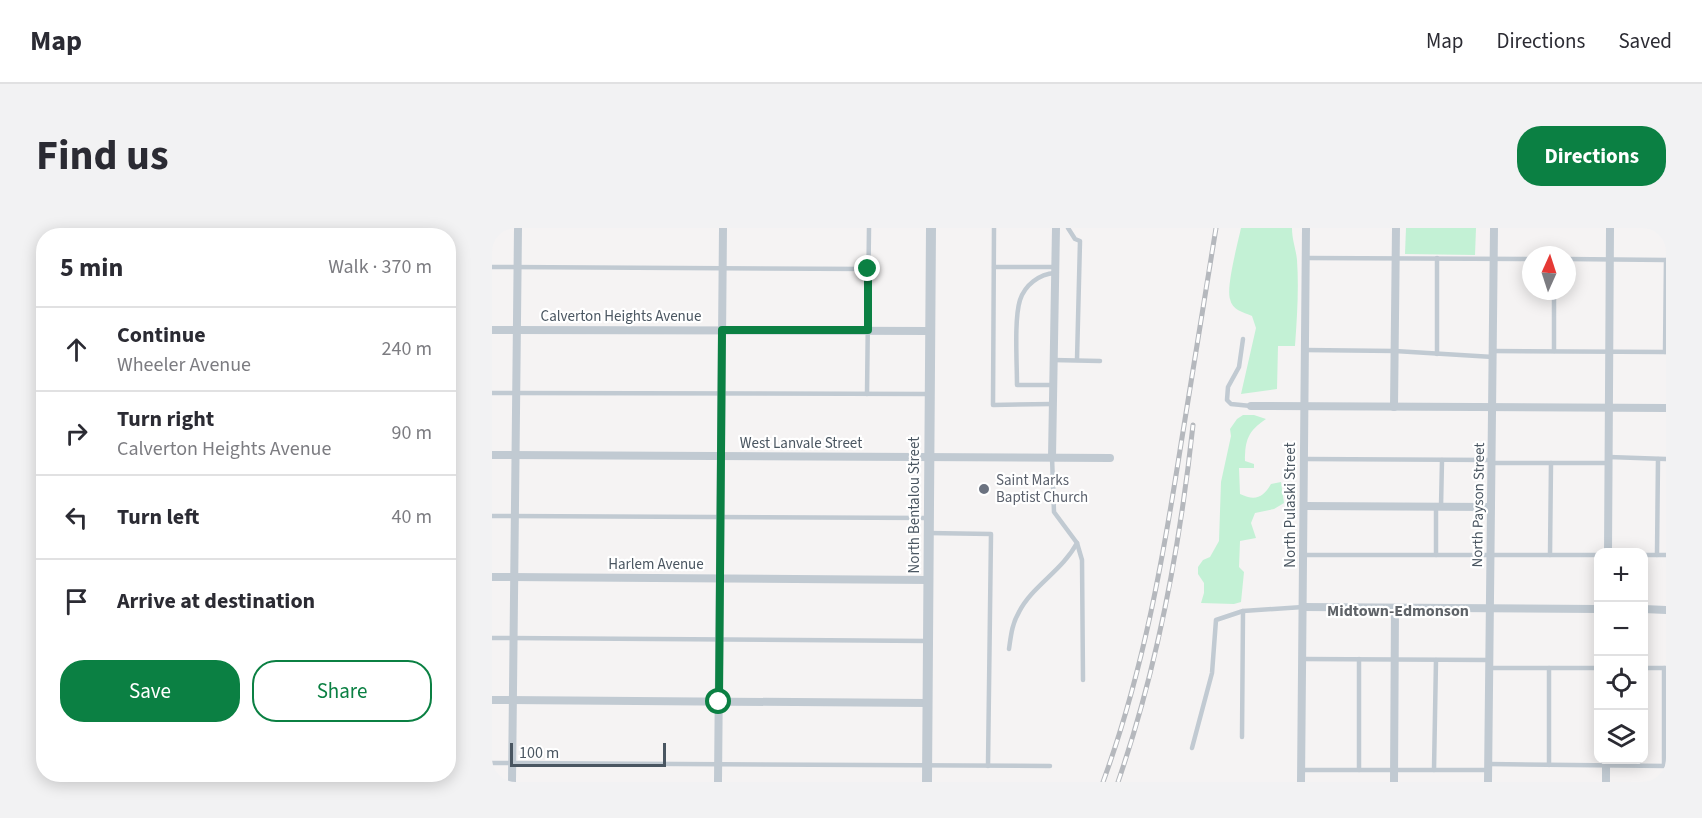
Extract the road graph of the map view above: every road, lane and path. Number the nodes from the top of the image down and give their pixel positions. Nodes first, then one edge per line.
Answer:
1 (518, 228) edge
2 (723, 228) edge
3 (868, 228) edge
4 (931, 228) edge
5 (994, 228) edge
6 (1056, 228) edge
7 (1068, 228) edge
8 (1306, 228) edge
9 (1396, 228) edge
10 (1494, 228) edge
11 (1610, 228) edge
12 (1306, 258) junction
13 (1396, 258) junction
14 (1437, 258) junction
15 (1494, 259) junction
16 (1522, 259) edge
17 (1576, 259) edge
18 (1610, 260) junction
19 (1666, 260) edge
20 (492, 267) edge
21 (518, 267) junction
22 (994, 267) junction
23 (723, 268) junction
24 (868, 269) junction
25 (1055, 270) junction
26 (1554, 300) edge
27 (492, 330) edge
28 (517, 330) junction
29 (722, 330) junction
30 (868, 330) junction
31 (930, 331) junction
32 (1243, 339) dead end
33 (1305, 350) junction
34 (1395, 351) junction
35 (1554, 351) junction
36 (1609, 351) junction
37 (1666, 352) edge
38 (1437, 354) junction
39 (1493, 354) junction
40 (1053, 360) junction
41 (1077, 360) junction
42 (1100, 361) dead end
43 (1053, 385) junction
44 (492, 393) edge
45 (516, 393) junction
46 (722, 394) junction
47 (867, 394) junction
48 (930, 394) junction
49 (1053, 404) junction
50 (1251, 406) joint
51 (1304, 406) junction
52 (1394, 406) junction
53 (1492, 407) junction
54 (1609, 407) junction
55 (1666, 408) edge
56 (492, 455) edge
57 (516, 455) junction
58 (721, 456) junction
59 (929, 457) junction
60 (1052, 457) junction
61 (1110, 458) dead end
62 (1304, 459) junction
63 (1658, 459) junction
64 (1666, 459) edge
65 (1442, 460) junction
66 (1609, 460) junction
67 (1492, 462) junction
68 (1551, 463) junction
69 (1304, 506) junction
70 (1438, 507) junction
71 (1491, 507) junction
72 (492, 516) edge
73 (515, 516) junction
74 (721, 517) junction
75 (929, 518) junction
76 (928, 533) junction
77 (1077, 543) junction
78 (1608, 548) edge
79 (1303, 555) junction
80 (1436, 555) junction
81 (1491, 555) junction
82 (1550, 555) junction
83 (1594, 555) edge
84 (1648, 555) edge
85 (1657, 555) junction
86 (1666, 555) edge
87 (492, 577) edge
88 (515, 577) junction
89 (720, 578) junction
90 (928, 580) junction
91 (1303, 607) junction
92 (1395, 608) junction
93 (1490, 608) junction
94 (1594, 609) edge
95 (1648, 609) edge
96 (1666, 610) edge
97 (1243, 611) junction
98 (492, 638) edge
99 (514, 638) junction
100 (720, 640) junction
101 (928, 641) junction
102 (1009, 648) dead end
103 (1302, 658) junction
104 (1359, 659) junction
105 (1394, 659) junction
106 (1436, 660) junction
107 (1490, 664) junction
108 (1549, 668) junction
109 (1594, 668) edge
110 (1648, 668) edge
111 (1665, 669) edge
112 (1083, 680) dead end
113 (492, 700) edge
114 (513, 700) junction
115 (719, 702) junction
116 (927, 703) junction
117 (1242, 737) dead end
118 (1192, 748) dead end
119 (492, 763) edge
120 (513, 763) junction
121 (1594, 763) edge
122 (1606, 764) edge
123 (1636, 764) edge
124 (718, 765) junction
125 (1549, 765) junction
126 (927, 766) junction
127 (988, 766) junction
128 (1050, 766) dead end
129 (1665, 766) edge
130 (1489, 767) junction
131 (1302, 770) junction
132 (1359, 770) junction
133 (1395, 770) junction
134 (1434, 770) junction
135 (513, 782) edge
136 (718, 782) edge
137 (927, 782) edge
138 (1301, 782) edge
139 (1395, 782) edge
140 (1488, 782) edge
141 (1606, 782) edge

1 - 21 street
2 - 23 street
3 - 24 lane
4 - 31 street, North Bentalou Street
5 - 22 lane
6 - 25 street
7 - 41 lane
8 - 12 street, North Pulaski Street
9 - 13 street
10 - 15 street, North Payson Street
11 - 18 street
12 - 13 lane
12 - 33 street, North Pulaski Street
13 - 14 lane
13 - 34 street
14 - 15 lane
14 - 38 lane
15 - 16 lane
15 - 39 street, North Payson Street
17 - 18 lane
18 - 19 lane
18 - 36 street
19 - 37 lane
20 - 21 lane
21 - 23 lane
21 - 28 street
22 - 25 lane
22 - 49 lane
23 - 24 lane
23 - 29 street
24 - 30 lane
25 - 40 street
25 - 43 lane
26 - 35 lane
27 - 28 street, Calverton Heights Avenue
28 - 29 street, Calverton Heights Avenue
28 - 45 street
29 - 30 street, Calverton Heights Avenue
29 - 46 street
30 - 31 street, Calverton Heights Avenue
30 - 47 lane
31 - 48 street, North Bentalou Street
32 - 50 lane
33 - 34 lane
33 - 51 street, North Pulaski Street
34 - 38 lane
34 - 52 street
35 - 36 lane
35 - 39 lane
36 - 37 lane
36 - 54 street
38 - 39 lane
39 - 53 street, North Payson Street
40 - 41 lane
40 - 43 street
41 - 42 lane
43 - 49 street
44 - 45 lane
45 - 46 lane
45 - 57 street
46 - 47 lane
46 - 58 street
47 - 48 lane
48 - 59 street, North Bentalou Street
49 - 60 street
50 - 51 street
51 - 52 street
51 - 62 street, North Pulaski Street
52 - 53 street
53 - 54 street
53 - 67 street, North Payson Street
54 - 55 street
54 - 66 street
56 - 57 street, West Lanvale Street
57 - 58 street, West Lanvale Street
57 - 73 street
58 - 59 street, West Lanvale Street
58 - 74 street
59 - 60 street, West Lanvale Street
59 - 75 street, North Bentalou Street
60 - 61 street, West Lanvale Street
60 - 77 lane
62 - 65 lane
62 - 69 street, North Pulaski Street
63 - 64 lane
63 - 66 lane
63 - 85 lane
65 - 67 lane
65 - 70 lane
66 - 68 lane
66 - 78 street
67 - 68 lane
67 - 71 street, North Payson Street
68 - 82 lane
69 - 70 street
69 - 79 street, North Pulaski Street
70 - 71 street
70 - 80 lane
71 - 81 street, North Payson Street
72 - 73 lane
73 - 74 lane
73 - 88 street
74 - 75 lane
74 - 89 street
75 - 76 street, North Bentalou Street
76 - 90 street, North Bentalou Street
76 - 127 lane
77 - 102 lane
77 - 112 lane
79 - 80 lane
79 - 91 street, North Pulaski Street
80 - 81 lane
81 - 82 lane
81 - 93 street, North Payson Street
82 - 83 lane
84 - 85 lane
85 - 86 lane
87 - 88 street, Harlem Avenue
88 - 89 street, Harlem Avenue
88 - 99 street
89 - 90 street, Harlem Avenue
89 - 100 street
90 - 101 street, North Bentalou Street
91 - 92 street
91 - 97 lane
91 - 103 street, North Pulaski Street
92 - 93 street
92 - 105 street
93 - 94 street
93 - 107 street, North Payson Street
95 - 96 street
97 - 117 lane
97 - 118 lane
98 - 99 lane
99 - 100 lane
99 - 114 street
100 - 101 lane
100 - 115 street
101 - 116 street, North Bentalou Street
103 - 104 lane
103 - 131 street, North Pulaski Street
104 - 105 lane
104 - 132 lane
105 - 106 lane
105 - 133 street
106 - 107 lane
106 - 134 lane
107 - 108 lane
107 - 130 street, North Payson Street
108 - 109 lane
108 - 125 lane
110 - 111 lane
111 - 129 lane
113 - 114 street
114 - 115 street
114 - 120 street
115 - 116 street
115 - 124 street
116 - 126 street, North Bentalou Street
119 - 120 lane
120 - 124 lane
120 - 135 street
121 - 125 lane
122 - 141 street
123 - 129 lane
124 - 126 lane
124 - 136 street
125 - 130 lane
126 - 127 lane
126 - 137 street, North Bentalou Street
127 - 128 lane
130 - 134 lane
130 - 140 street, North Payson Street
131 - 132 lane
131 - 138 street, North Pulaski Street
132 - 133 lane
133 - 134 lane
133 - 139 street

